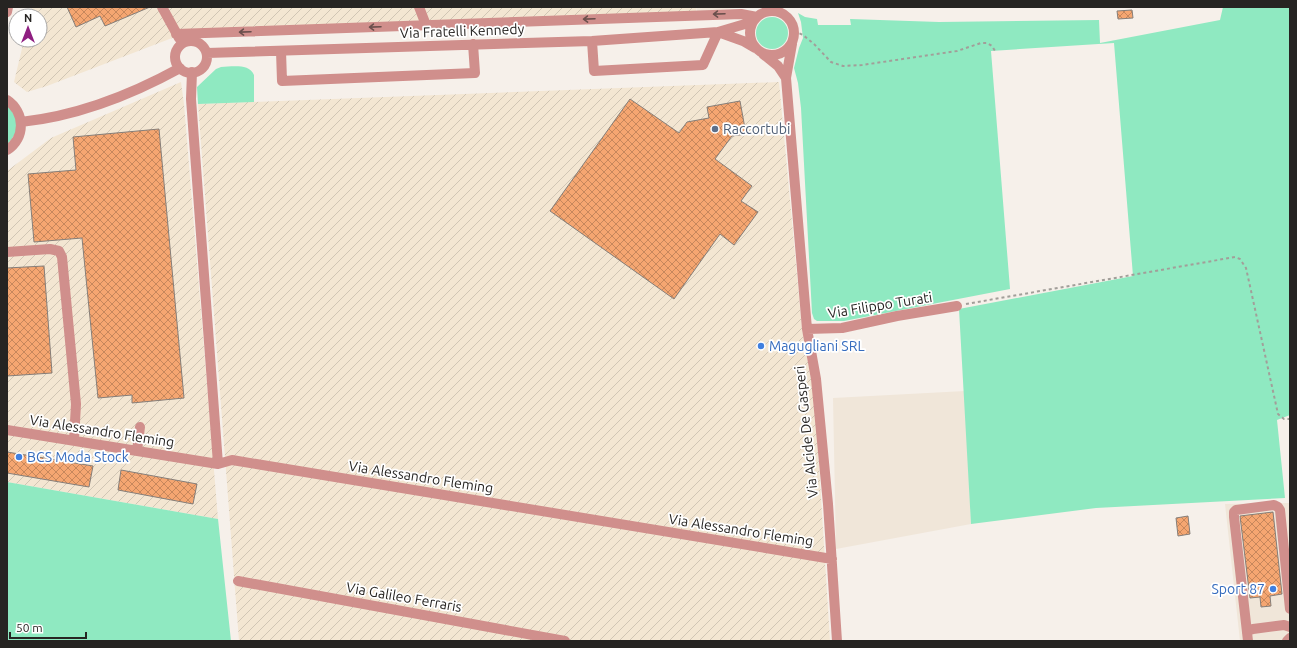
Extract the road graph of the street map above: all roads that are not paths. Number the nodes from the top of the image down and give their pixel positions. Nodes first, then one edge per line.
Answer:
1 (8, 7) edge
2 (162, 7) edge
3 (418, 7) edge
4 (787, 7) edge
5 (7, 12) edge
6 (763, 12) edge
7 (789, 20) junction
8 (426, 25) junction
9 (718, 32) junction
10 (176, 34) junction
11 (592, 41) junction
12 (183, 43) junction
13 (473, 44) junction
14 (792, 44) junction
15 (758, 50) junction
16 (281, 51) junction
17 (207, 53) junction
18 (180, 68) junction
19 (192, 72) junction
20 (786, 78) junction
21 (7, 100) edge
22 (21, 122) junction
23 (7, 150) edge
24 (7, 252) edge
25 (957, 306) road end
26 (807, 329) junction
27 (140, 427) dead end
28 (7, 430) edge
29 (74, 440) junction
30 (137, 451) junction
31 (218, 464) junction
32 (832, 559) junction
33 (238, 581) dead end
34 (1290, 609) edge
35 (1290, 627) edge
36 (1247, 637) edge
37 (1290, 638) edge
38 (565, 641) edge
39 (837, 641) edge
40 (1287, 641) edge

1 - 5 street
2 - 10 street
3 - 8 street
4 - 7 street
6 - 7 street
6 -> 8 street, Via Fratelli Kennedy
6 - 9 street, Via Fratelli Kennedy
6 - 15 street
7 - 14 street
8 -> 10 street, Via Fratelli Kennedy
9 - 11 street, Via Fratelli Kennedy
9 - 11 street
9 - 15 street, Via Fratelli Kennedy
10 - 12 street
11 - 13 street, Via Fratelli Kennedy
12 - 17 street
12 - 18 street
13 - 16 street, Via Fratelli Kennedy
13 - 16 street
14 - 15 street
14 - 20 street, Via Alcide De Gasperi
15 - 20 street
16 - 17 street, Via Fratelli Kennedy
17 - 19 street
18 - 19 street
18 - 22 street
19 - 31 street
20 - 26 street, Via Alcide De Gasperi
21 - 22 street
22 - 23 street
24 - 29 street
25 - 26 street, Via Filippo Turati
26 - 32 street, Via Alcide De Gasperi
27 - 30 street
28 - 29 street, Via Alessandro Fleming
29 - 30 street, Via Alessandro Fleming
30 - 31 street, Via Alessandro Fleming
31 - 32 street, Via Alessandro Fleming
32 - 39 street, Via Alcide De Gasperi
33 - 38 street, Via Galileo Ferraris
34 - 36 street
35 - 36 street
37 - 40 street

